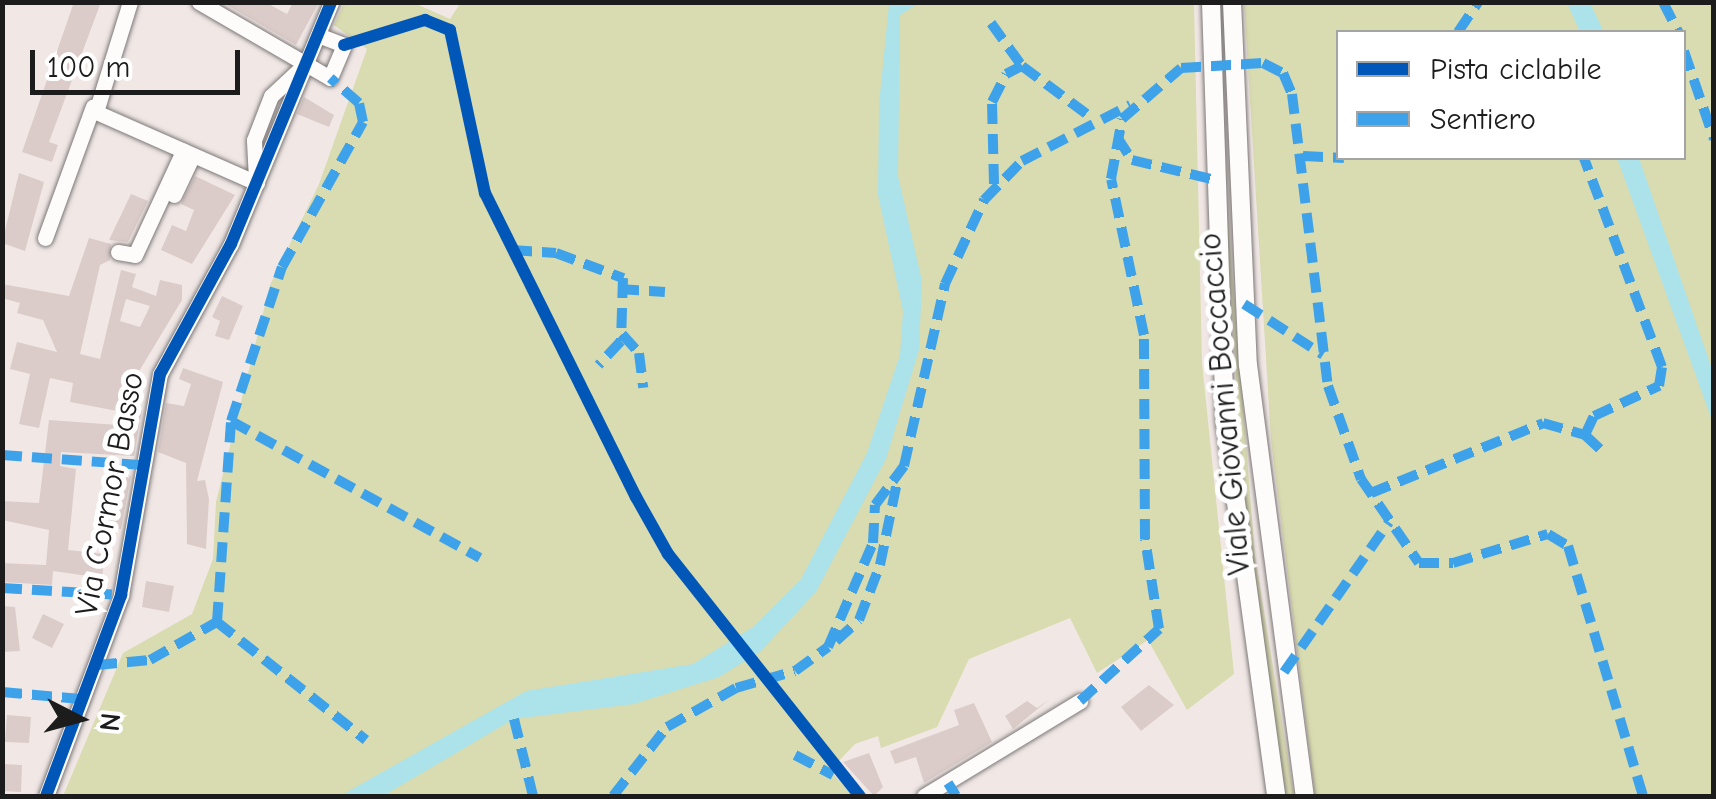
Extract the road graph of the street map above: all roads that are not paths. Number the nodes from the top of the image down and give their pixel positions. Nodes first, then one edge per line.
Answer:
1 (130, 2) edge
2 (332, 2) edge
3 (1211, 2) edge
4 (1232, 2) edge
5 (209, 5) edge
6 (318, 35) junction
7 (306, 62) junction
8 (92, 106) junction
9 (188, 153) junction
10 (256, 183) junction
11 (174, 194) dead end
12 (46, 238) dead end
13 (118, 252) dead end
14 (1080, 701) dead end
15 (47, 788) edge
16 (34, 796) edge
17 (924, 796) edge
18 (1276, 796) edge
19 (1304, 796) edge

1 - 8 street
2 - 6 street, Via Cormor Basso
3 - 18 main road, Viale Giovanni Boccaccio
4 - 19 main road, Viale Giovanni Boccaccio
5 - 7 street
6 - 7 street, Via Cormor Basso
6 - 7 street
7 - 10 street, Via Cormor Basso
8 - 9 street
8 - 12 street
9 - 10 street
9 - 11 street
9 - 13 street
10 - 15 street, Via Cormor Basso
14 - 17 street
15 - 16 street, Via Cormor Basso

